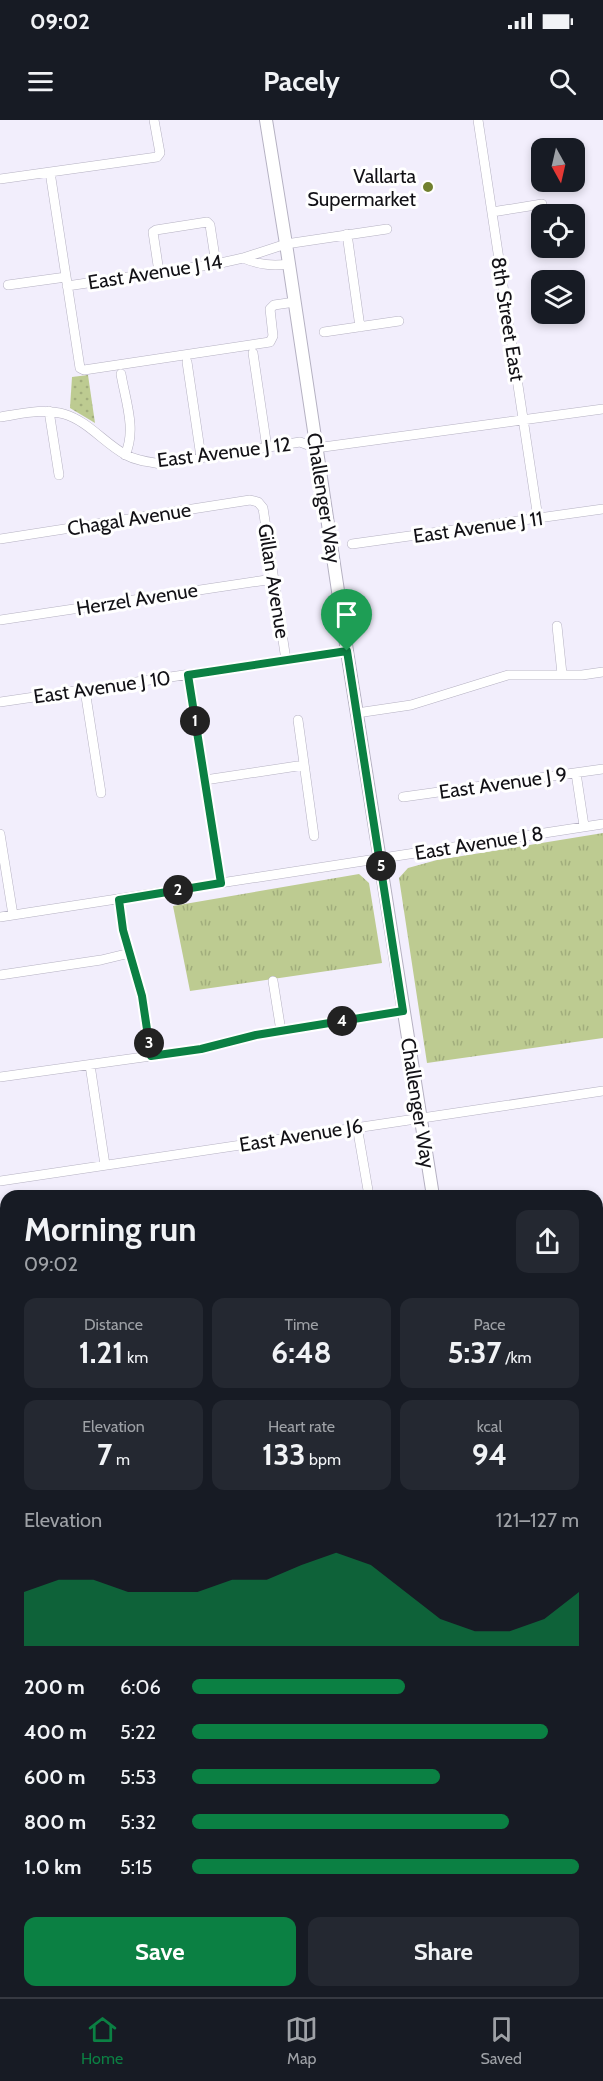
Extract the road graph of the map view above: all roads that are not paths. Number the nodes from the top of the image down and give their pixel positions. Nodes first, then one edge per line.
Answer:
1 (154, 120) edge
2 (266, 120) edge
3 (478, 120) edge
4 (50, 172) junction
5 (0, 179) edge
6 (531, 206) edge
7 (492, 212) junction
8 (387, 229) dead end
9 (347, 234) junction
10 (286, 244) junction
11 (243, 258) junction
12 (216, 264) junction
13 (289, 264) junction
14 (159, 272) junction
15 (67, 281) junction
16 (8, 285) dead end
17 (295, 302) junction
18 (399, 321) dead end
19 (360, 327) junction
20 (324, 332) dead end
21 (253, 353) dead end
22 (187, 362) dead end
23 (121, 374) dead end
24 (603, 409) edge
25 (49, 411) junction
26 (0, 417) edge
27 (523, 420) junction
28 (267, 448) junction
29 (316, 448) junction
30 (125, 455) junction
31 (201, 457) junction
32 (59, 475) dead end
33 (258, 502) joint
34 (603, 510) edge
35 (538, 518) junction
36 (0, 539) edge
37 (352, 544) dead end
38 (273, 579) junction
39 (0, 620) edge
40 (557, 626) dead end
41 (347, 651) junction
42 (286, 660) junction
43 (603, 672) edge
44 (562, 674) junction
45 (188, 675) junction
46 (85, 690) junction
47 (0, 702) edge
48 (357, 714) junction
49 (298, 720) dead end
50 (304, 765) junction
51 (603, 769) edge
52 (576, 773) junction
53 (205, 780) junction
54 (101, 793) dead end
55 (404, 797) dead end
56 (603, 824) edge
57 (584, 826) junction
58 (0, 834) edge
59 (314, 836) dead end
60 (380, 860) junction
61 (221, 883) junction
62 (119, 900) junction
63 (13, 915) junction
64 (0, 917) edge
65 (130, 953) junction
66 (0, 975) edge
67 (273, 981) dead end
68 (403, 1011) junction
69 (281, 1031) junction
70 (151, 1056) junction
71 (90, 1065) junction
72 (0, 1077) edge
73 (603, 1091) edge
74 (421, 1116) junction
75 (357, 1126) junction
76 (105, 1165) junction
77 (0, 1181) edge
78 (368, 1190) edge
79 (432, 1190) edge

1 - 4 street
2 - 10 main road, Challenger Way
3 - 7 street, 8th Street East
4 - 5 street
4 - 15 street
6 - 7 street
7 - 27 street, 8th Street East
8 - 9 street, East Avenue J 14
9 - 10 street, East Avenue J 14
9 - 19 street
10 - 11 street, East Avenue J 14
10 - 13 main road, Challenger Way
11 - 12 street, East Avenue J 14
11 - 13 street, East Avenue J 14
12 - 14 street, East Avenue J 14
12 - 14 street
13 - 17 main road, Challenger Way
14 - 15 street, East Avenue J 14
15 - 16 street, East Avenue J 14
15 - 17 street
17 - 29 main road, Challenger Way
18 - 19 street
19 - 20 street
21 - 28 street
22 - 31 street
23 - 30 street
24 - 27 street, East Avenue J 12
25 - 26 street, East Avenue J 12
25 - 30 street, East Avenue J 12
25 - 32 street
27 - 29 street, East Avenue J 12
27 - 35 street, 8th Street East
28 - 29 street, East Avenue J 12
28 - 31 street, East Avenue J 12
29 - 41 main road, Challenger Way
30 - 31 street, East Avenue J 12
33 - 36 street, Chagal Avenue
33 - 38 street, Gillan Avenue
34 - 35 street, East Avenue J 11
35 - 37 street, East Avenue J 11
38 - 39 street, Herzel Avenue
38 - 42 street, Gillan Avenue
40 - 44 street
41 - 42 street, East Avenue J 10
41 - 48 main road, Challenger Way
42 - 45 street, East Avenue J 10
43 - 44 street
44 - 48 street
45 - 46 street, East Avenue J 10
45 - 53 street
46 - 47 street, East Avenue J 10
46 - 54 street
48 - 60 main road, Challenger Way
49 - 50 street
50 - 53 street
50 - 59 street
51 - 52 street, East Avenue J 9
52 - 55 street, East Avenue J 9
52 - 57 street
53 - 61 street
56 - 57 street, East Avenue J 8
57 - 60 street, East Avenue J 8
58 - 63 street
60 - 61 street, East Avenue J 8
60 - 68 main road, Challenger Way
61 - 62 street, East Avenue J 8
62 - 63 street, East Avenue J 8
62 - 65 street
63 - 64 street, East Avenue J 8
65 - 66 street
65 - 70 street
67 - 69 street
68 - 69 street
68 - 74 main road, Challenger Way
69 - 70 street
70 - 71 street
71 - 72 street
71 - 76 street
73 - 74 street, East Avenue J6
74 - 75 street, East Avenue J6
74 - 79 main road, Challenger Way
75 - 76 street, East Avenue J6
75 - 78 street
76 - 77 street, East Avenue J6

